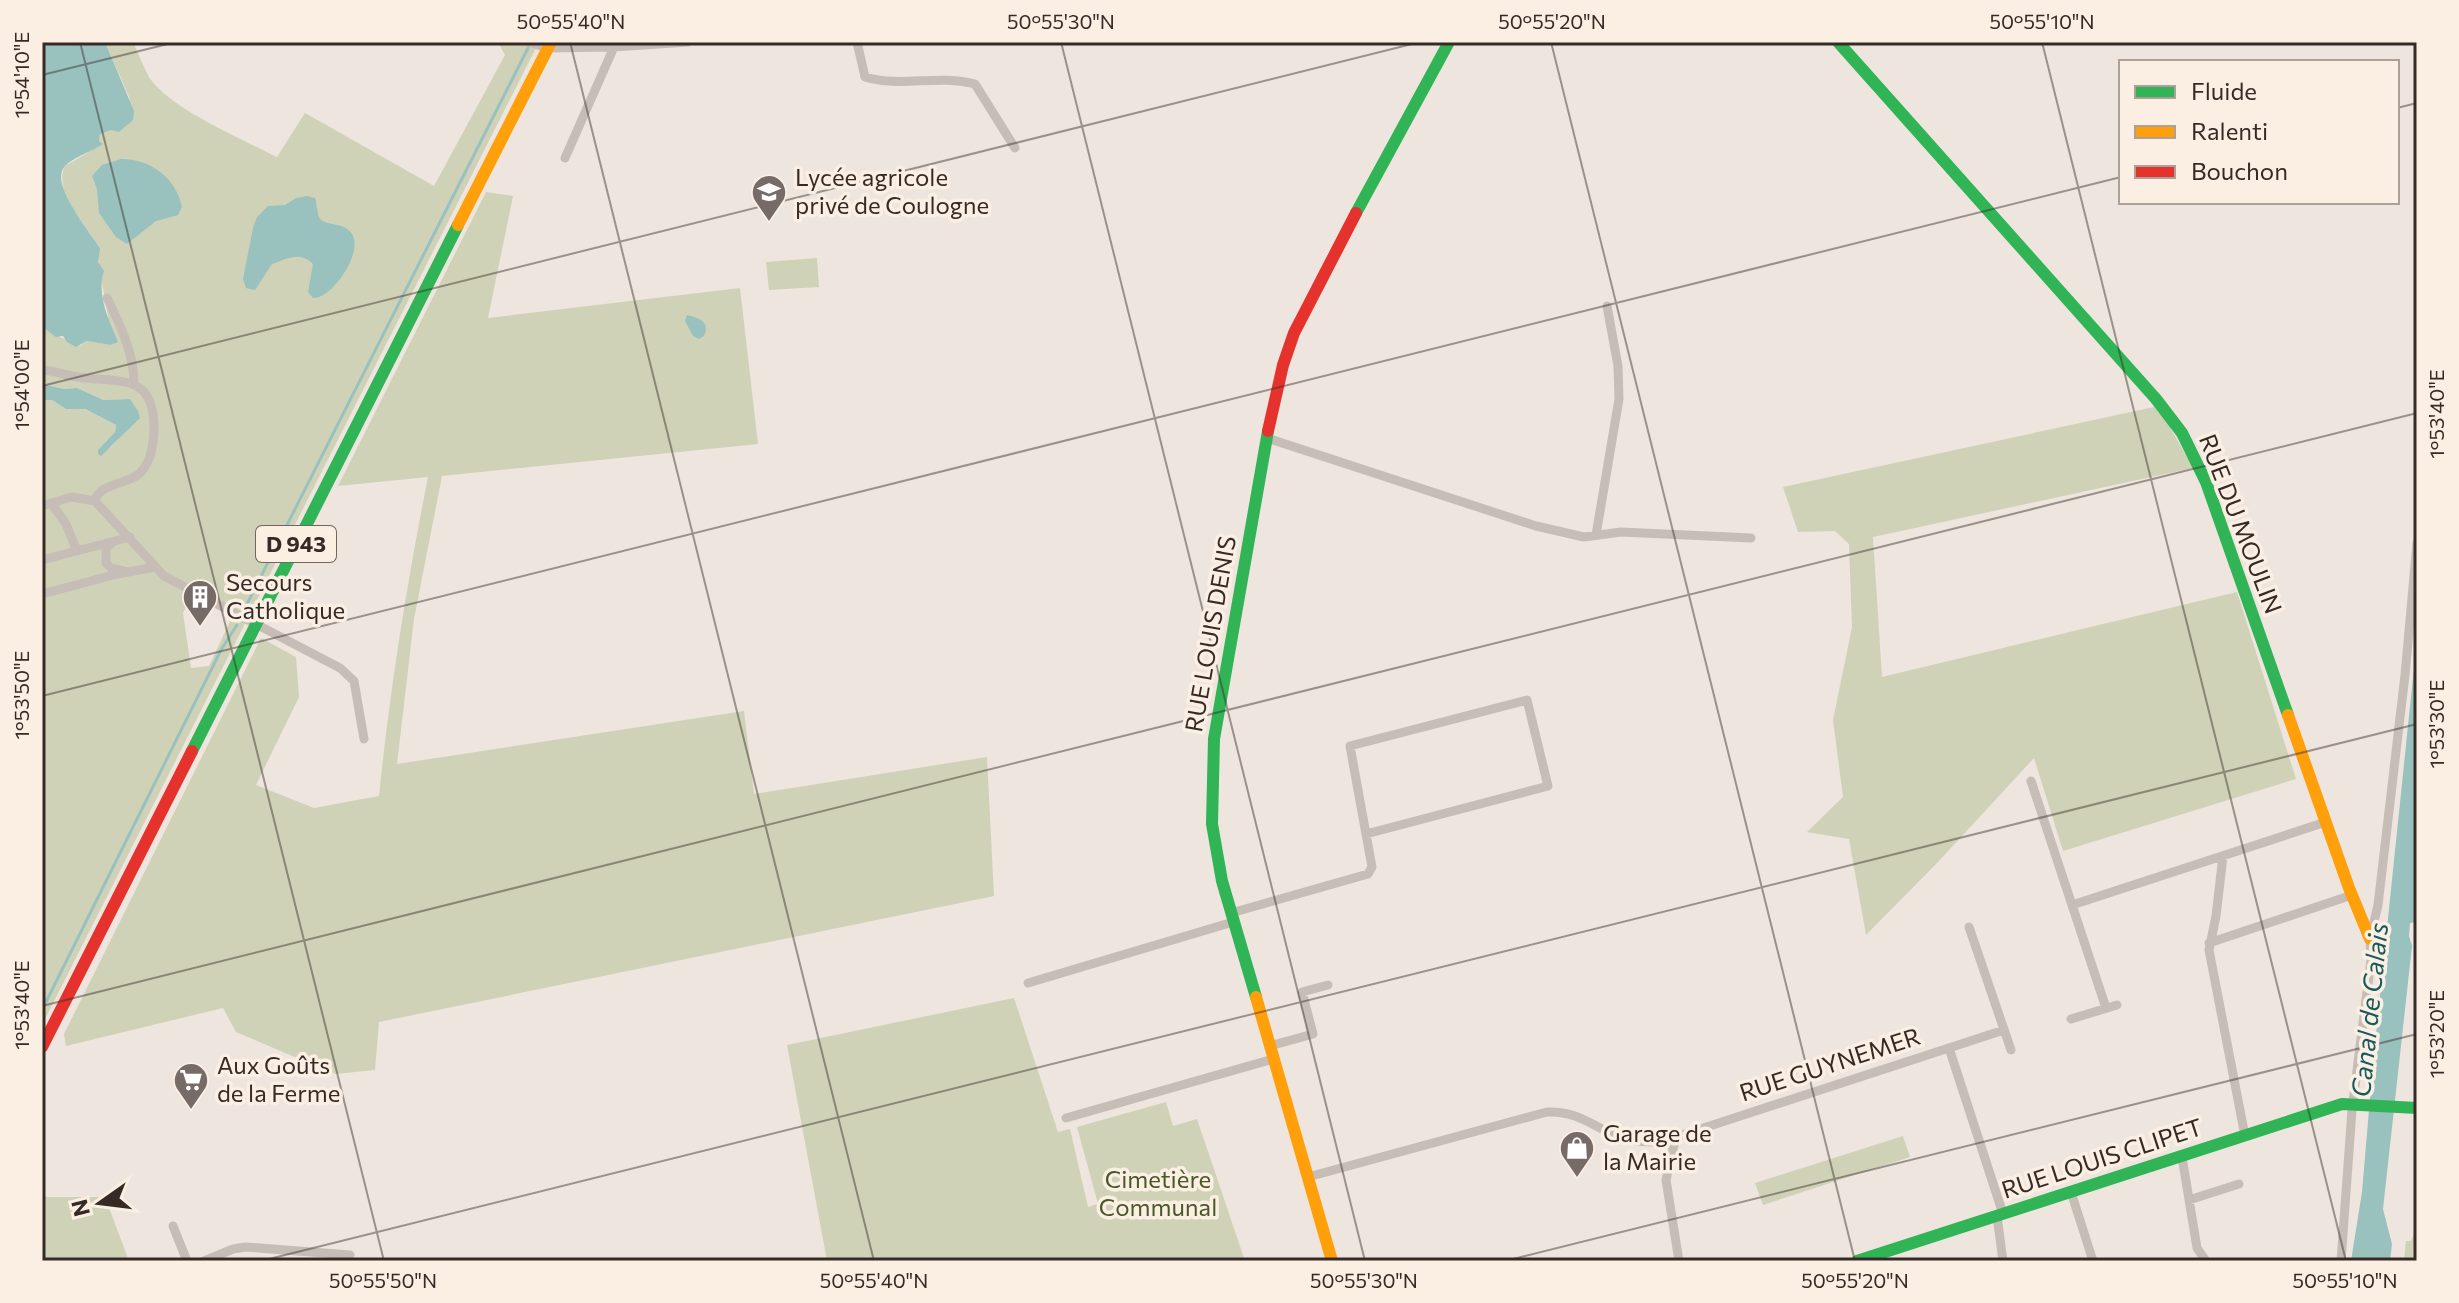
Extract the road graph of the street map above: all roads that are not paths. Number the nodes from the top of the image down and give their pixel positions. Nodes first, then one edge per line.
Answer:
1 (528, 42) edge
2 (688, 42) edge
3 (857, 42) edge
4 (1449, 42) edge
5 (1838, 42) edge
6 (549, 45) edge
7 (614, 47) junction
8 (1015, 148) dead end
9 (565, 158) dead end
10 (107, 298) dead end
11 (1607, 306) dead end
12 (42, 370) edge
13 (134, 383) junction
14 (1267, 438) junction
15 (101, 490) junction
16 (71, 497) junction
17 (95, 501) junction
18 (46, 505) edge
19 (1596, 535) junction
20 (130, 537) junction
21 (1751, 538) dead end
22 (113, 542) junction
23 (2417, 543) edge
24 (77, 551) junction
25 (42, 560) edge
26 (156, 567) junction
27 (130, 571) junction
28 (42, 594) edge
29 (256, 625) junction
30 (364, 739) dead end
31 (2031, 781) dead end
32 (2326, 822) junction
33 (1366, 834) junction
34 (2223, 856) junction
35 (2352, 895) junction
36 (2072, 905) junction
37 (1232, 918) junction
38 (1969, 927) dead end
39 (2370, 939) junction
40 (2209, 943) junction
41 (1028, 983) dead end
42 (1328, 985) dead end
43 (2117, 1005) dead end
44 (2106, 1008) junction
45 (2071, 1019) dead end
46 (2004, 1030) junction
47 (42, 1047) edge
48 (1949, 1048) junction
49 (2011, 1050) dead end
50 (1272, 1052) junction
51 (2357, 1103) junction
52 (2415, 1108) edge
53 (1066, 1118) dead end
54 (2245, 1136) junction
55 (1672, 1145) junction
56 (2182, 1157) junction
57 (1308, 1177) junction
58 (2239, 1184) dead end
59 (2071, 1192) junction
60 (2189, 1200) junction
61 (2000, 1215) junction
62 (173, 1226) dead end
63 (350, 1255) dead end
64 (310, 1256) edge
65 (187, 1261) edge
66 (204, 1261) edge
67 (1332, 1261) edge
68 (1679, 1261) edge
69 (1857, 1261) edge
70 (2003, 1261) edge
71 (2093, 1261) edge
72 (2206, 1261) edge
73 (2341, 1261) edge

1 - 6 street
2 - 7 street
3 - 8 street
4 - 14 street, RUE LOUIS DENIS
5 - 32 street, RUE DU MOULIN
6 - 7 street
6 - 29 street, D 943
7 - 9 street
10 - 13 street
11 - 19 street
12 - 13 street
13 - 15 street
14 - 19 street
14 - 37 street, RUE LOUIS DENIS
15 - 16 street
15 - 17 street
16 - 17 street
16 - 18 street
17 - 20 street
18 - 24 street
19 - 21 street
20 - 22 street
20 - 26 street
22 - 24 street
22 - 27 street
23 - 39 street
24 - 25 street
26 - 27 street
26 - 29 street
27 - 28 street
29 - 30 street
29 - 47 street, D 943
31 - 36 street
32 - 34 street
32 - 35 street, RUE DU MOULIN
33 - 33 street
33 - 37 street
34 - 36 street
34 - 40 street
35 - 39 street, RUE DU MOULIN
35 - 40 street
36 - 44 street
37 - 41 street
37 - 50 street, RUE LOUIS DENIS
38 - 46 street
39 - 51 street
40 - 54 street
42 - 50 street
43 - 44 street
44 - 45 street
46 - 48 street, RUE GUYNEMER
46 - 49 street
48 - 55 street, RUE GUYNEMER
48 - 61 street
50 - 53 street
50 - 57 street, RUE LOUIS DENIS
51 - 52 street
51 - 54 street, RUE LOUIS CLIPET
51 - 73 street
54 - 56 street, RUE LOUIS CLIPET
55 - 57 street
55 - 68 street
56 - 59 street, RUE LOUIS CLIPET
56 - 60 street
57 - 67 street, RUE LOUIS DENIS
58 - 60 street
59 - 61 street, RUE LOUIS CLIPET
59 - 71 street
60 - 72 street
61 - 69 street, RUE LOUIS CLIPET
61 - 70 street
62 - 65 street
63 - 64 street
64 - 66 street

